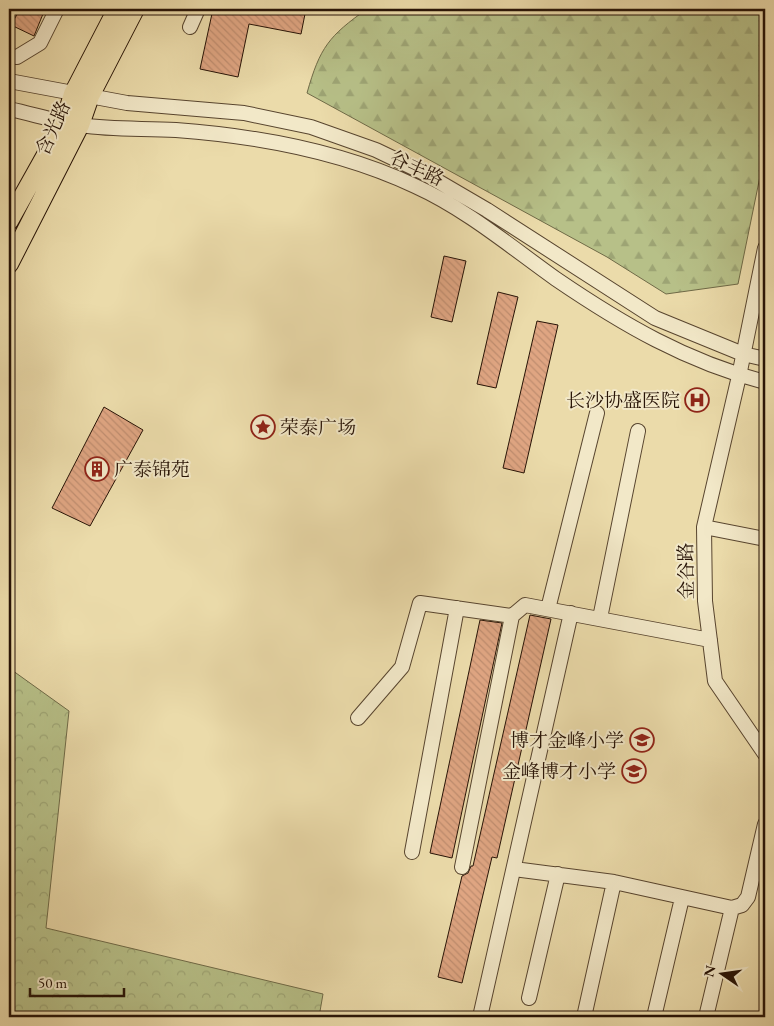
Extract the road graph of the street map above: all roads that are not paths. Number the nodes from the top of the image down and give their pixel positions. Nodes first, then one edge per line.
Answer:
1 (57, 9) edge
2 (117, 9) edge
3 (135, 9) edge
4 (198, 9) edge
5 (190, 27) dead end
6 (9, 56) edge
7 (9, 81) edge
8 (81, 95) junction
9 (9, 109) edge
10 (72, 123) junction
11 (9, 221) edge
12 (765, 248) edge
13 (9, 264) edge
14 (743, 354) junction
15 (765, 359) edge
16 (739, 376) junction
17 (765, 382) edge
18 (597, 412) dead end
19 (638, 431) dead end
20 (704, 526) junction
21 (765, 539) edge
22 (457, 608) junction
23 (548, 609) junction
24 (571, 613) junction
25 (512, 616) junction
26 (600, 618) junction
27 (710, 640) junction
28 (358, 718) dead end
29 (765, 754) edge
30 (765, 824) edge
31 (412, 852) dead end
32 (462, 867) dead end
33 (514, 869) junction
34 (558, 874) junction
35 (614, 882) junction
36 (682, 898) junction
37 (732, 908) junction
38 (529, 998) dead end
39 (480, 1017) edge
40 (584, 1017) edge
41 (654, 1017) edge
42 (706, 1017) edge

1 - 6 street
2 - 8 main road, 含光路
3 - 8 main road, 含光路
4 - 5 street
7 - 8 street, 谷丰路
8 - 10 main road, 含光路
8 - 14 street, 谷丰路
9 - 10 street, 谷丰路
10 - 11 main road, 含光路
10 - 13 main road, 含光路
10 - 16 street, 谷丰路
12 - 14 street, 金谷路
14 - 15 street, 谷丰路
14 - 16 street, 金谷路
16 - 17 street, 谷丰路
16 - 20 street, 金谷路
18 - 23 street
19 - 26 street
20 - 21 street
20 - 27 street, 金谷路
22 - 25 street
22 - 28 street
22 - 31 street
23 - 24 street
23 - 25 street
24 - 26 street
24 - 33 street
25 - 32 street
26 - 27 street
27 - 29 street, 金谷路
30 - 37 street
33 - 34 street
33 - 39 street
34 - 35 street
34 - 38 street
35 - 36 street
35 - 40 street
36 - 37 street
36 - 41 street
37 - 42 street

